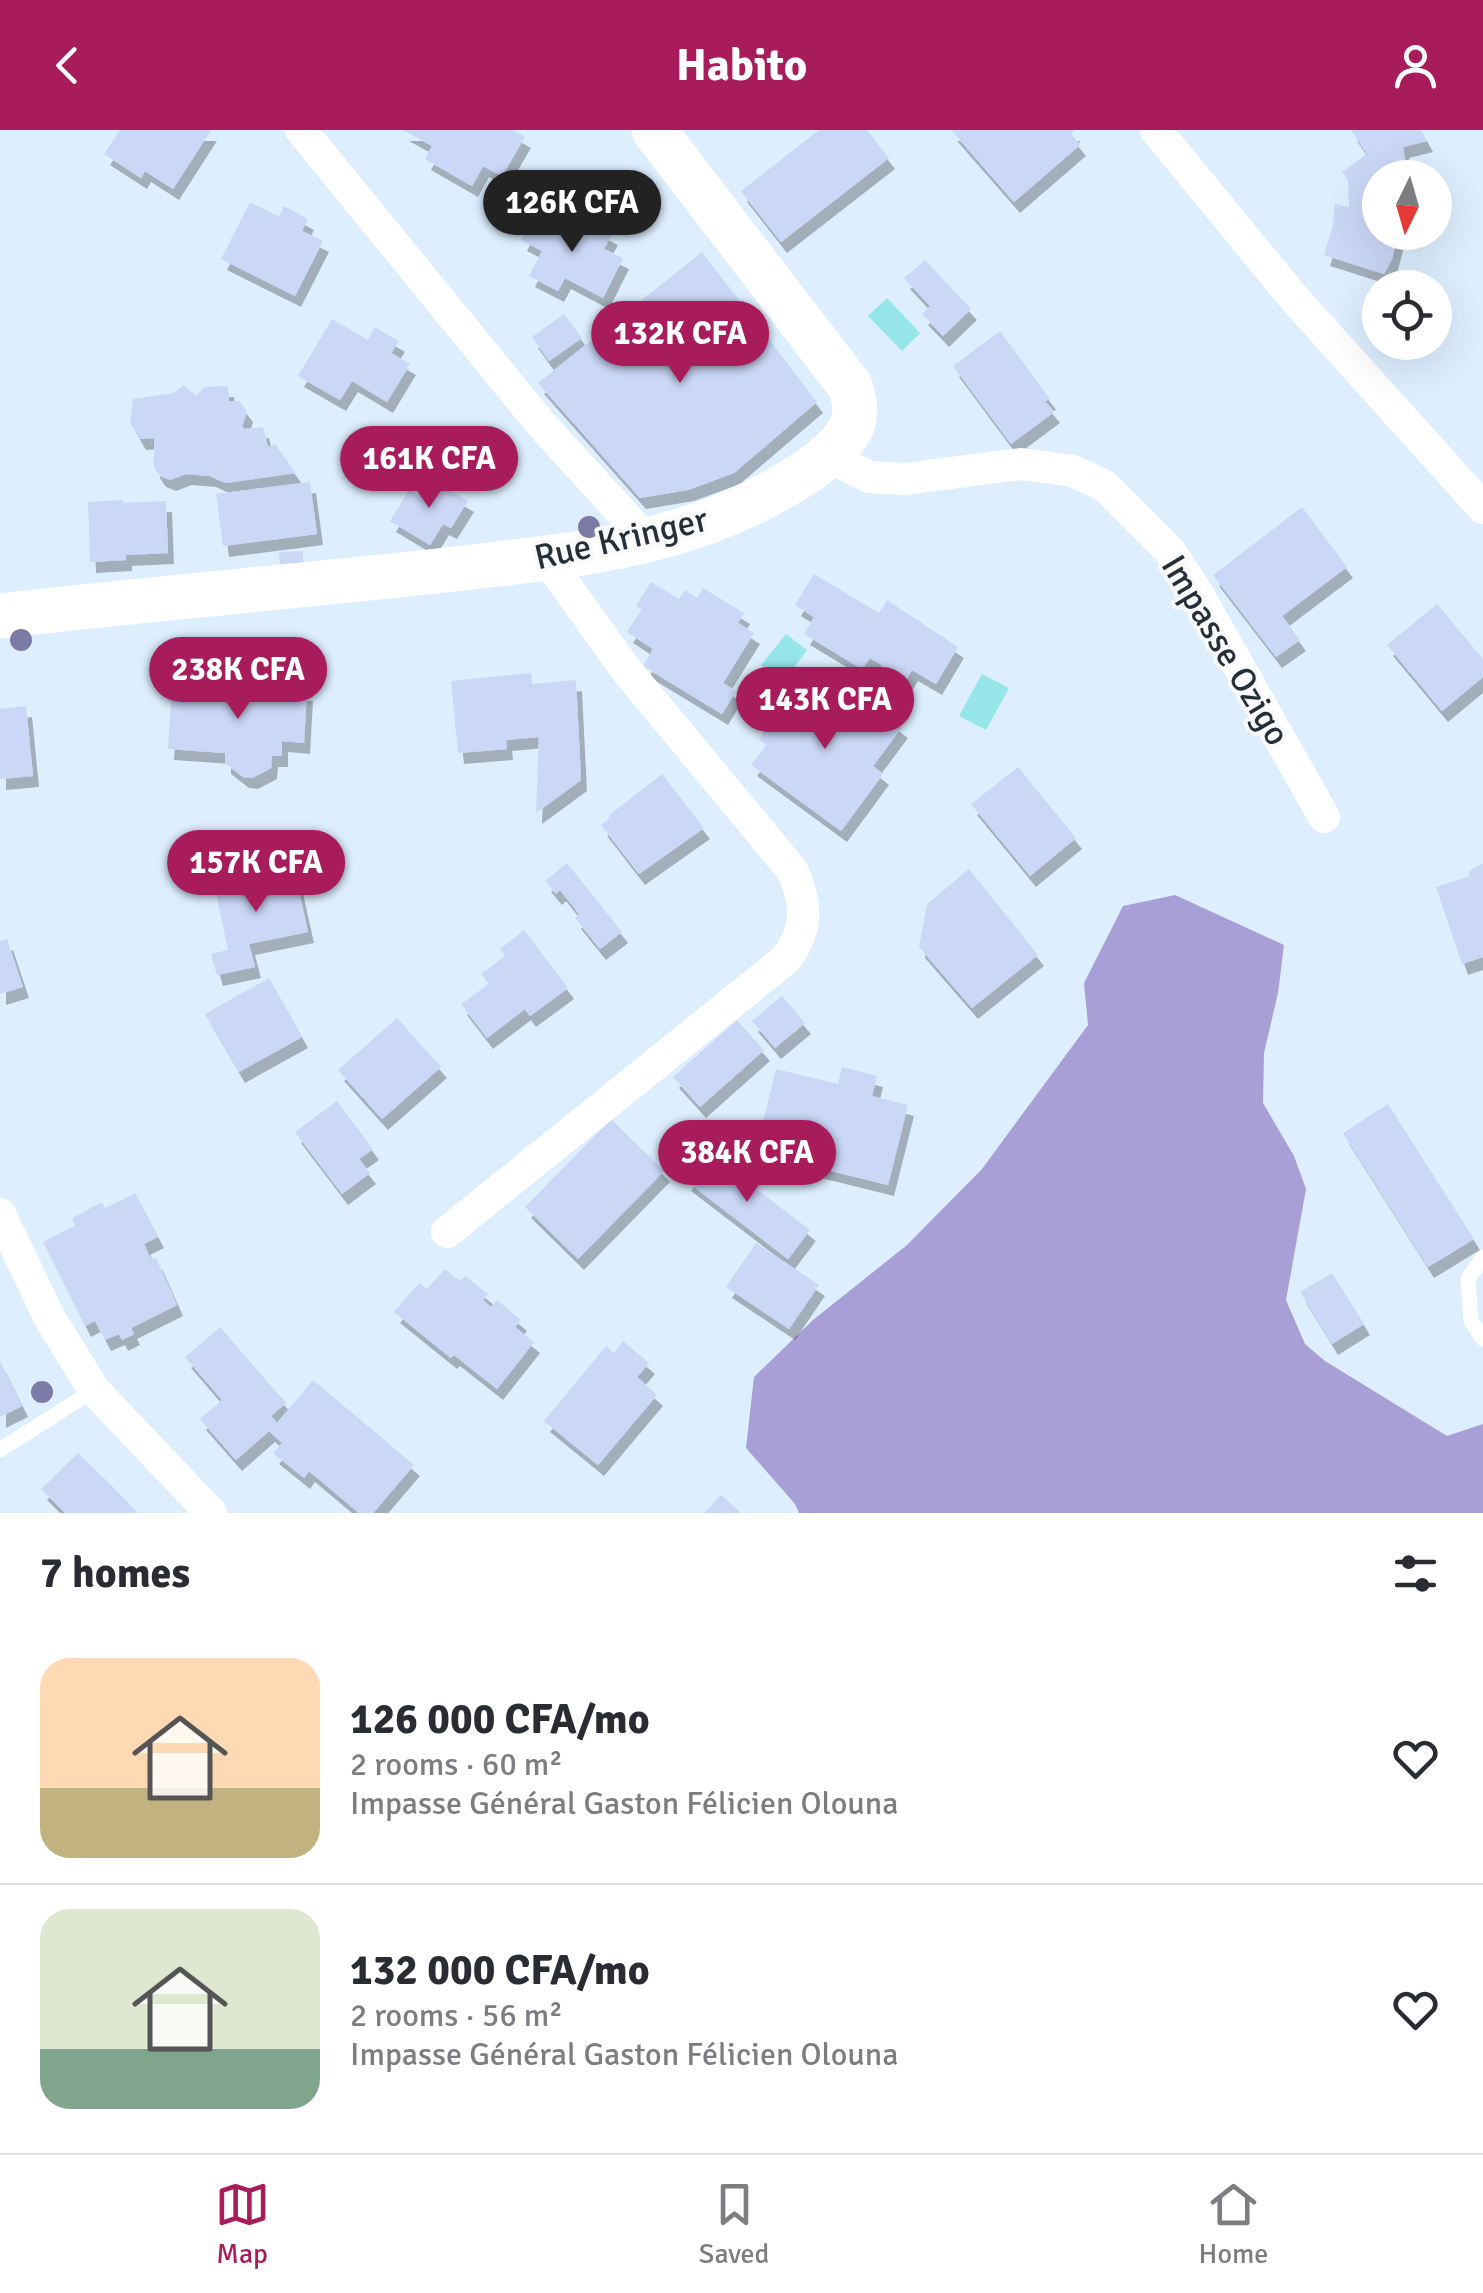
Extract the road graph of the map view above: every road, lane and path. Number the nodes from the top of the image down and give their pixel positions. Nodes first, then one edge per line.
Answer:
1 (301, 130) edge
2 (654, 130) edge
3 (1156, 130) edge
4 (826, 456) junction
5 (1483, 508) edge
6 (646, 539) junction
7 (546, 558) junction
8 (0, 616) edge
9 (1324, 817) dead end
10 (0, 1214) edge
11 (447, 1232) dead end
12 (1483, 1258) edge
13 (1483, 1339) edge
14 (94, 1390) junction
15 (0, 1450) edge
16 (211, 1513) edge

1 - 6 street
2 - 4 street, Rue Kringer
3 - 5 street
4 - 6 street, Rue Kringer
4 - 9 street, Impasse Ozigo
6 - 7 street, Rue Kringer
7 - 8 street, Rue Kringer
7 - 11 street
10 - 14 street
12 - 13 lane
14 - 15 lane
14 - 16 street

